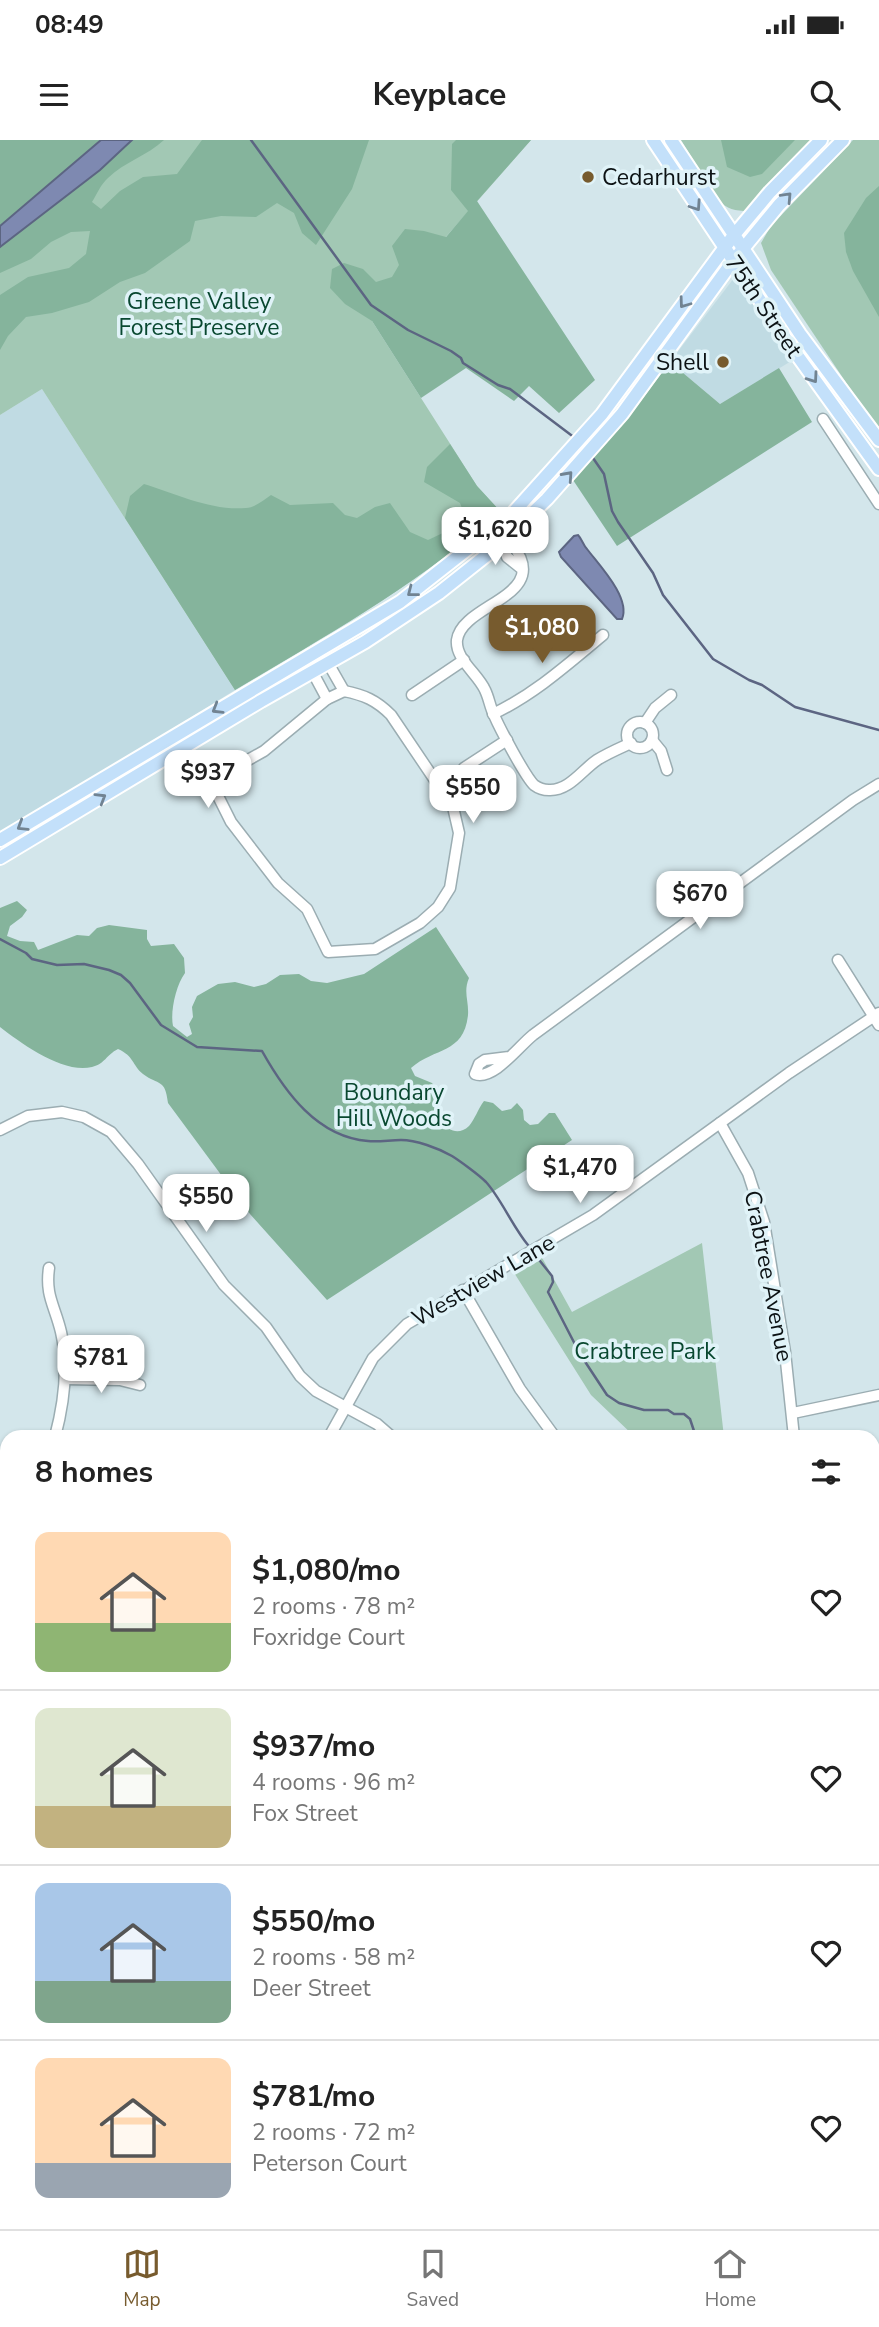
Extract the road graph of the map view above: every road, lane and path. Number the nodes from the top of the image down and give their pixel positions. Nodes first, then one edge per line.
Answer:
1 (653, 140) edge
2 (671, 140) edge
3 (821, 140) edge
4 (843, 140) edge
5 (734, 236) junction
6 (724, 248) junction
7 (743, 249) junction
8 (733, 261) junction
9 (823, 419) dead end
10 (879, 440) edge
11 (879, 469) edge
12 (879, 505) edge
13 (502, 542) junction
14 (603, 635) dead end
15 (313, 652) junction
16 (464, 660) junction
17 (328, 663) junction
18 (312, 671) junction
19 (344, 691) junction
20 (412, 695) dead end
21 (671, 695) dead end
22 (327, 699) junction
23 (493, 714) junction
24 (645, 723) junction
25 (507, 740) junction
26 (652, 740) junction
27 (631, 743) junction
28 (464, 768) dead end
29 (667, 770) dead end
30 (879, 784) edge
31 (0, 840) edge
32 (0, 858) edge
33 (838, 960) dead end
34 (877, 1018) edge
35 (509, 1057) dead end
36 (720, 1123) junction
37 (0, 1130) edge
38 (49, 1268) dead end
39 (463, 1290) junction
40 (65, 1379) junction
41 (140, 1385) dead end
42 (879, 1395) edge
43 (345, 1407) junction
44 (793, 1413) junction
45 (56, 1430) edge
46 (333, 1430) edge
47 (384, 1430) edge
48 (550, 1430) edge
49 (794, 1430) edge

1 -> 6 main road, 75th Street
2 - 5 main road, 75th Street
3 - 5 main road
7 -> 4 main road
5 - 6 main road
5 - 7 main road, 75th Street
6 - 8 main road, 75th Street
6 -> 15 main road
7 - 8 main road
7 - 10 main road, 75th Street
8 -> 11 main road, 75th Street
13 -> 8 main road
9 - 12 street
13 - 16 street
13 - 17 main road
14 - 23 street
15 - 17 street
15 - 18 street
15 -> 31 main road
16 - 20 street
16 - 23 street
17 - 18 main road
17 - 19 street
18 - 22 street
32 -> 18 main road
19 - 22 street
19 - 22 street
21 - 24 street
23 - 25 street
24 - 26 street
24 - 27 street
25 - 27 street
25 - 28 street
26 - 27 street
26 - 29 street
30 - 35 street
33 - 34 street
34 - 36 street, Westview Lane
36 - 39 street, Westview Lane
36 - 44 street, Crabtree Avenue
37 - 43 street
38 - 40 street
39 - 43 street, Westview Lane
39 - 48 street
40 - 41 street
40 - 45 street
42 - 44 street
43 - 46 street, Westview Lane
43 - 47 street
44 - 49 street, Crabtree Avenue

